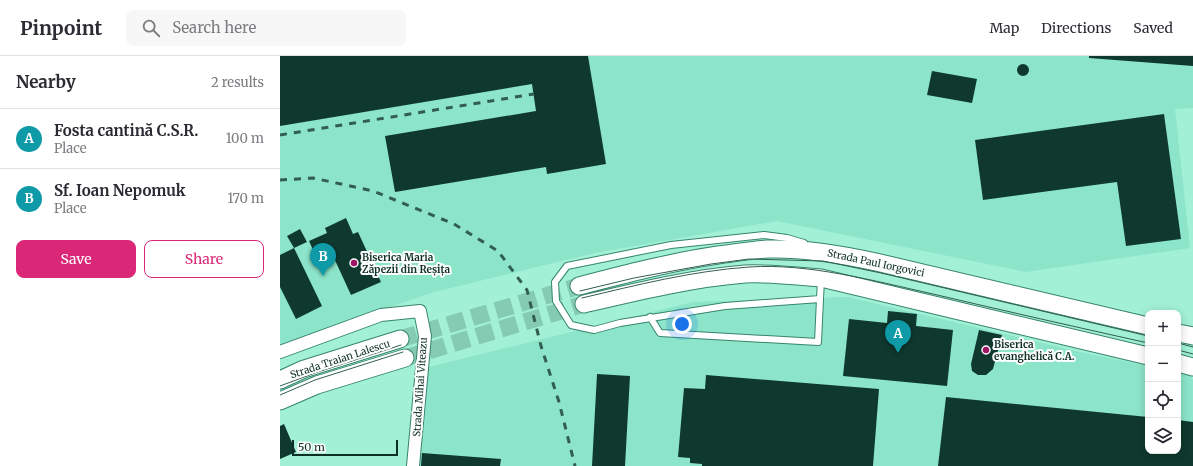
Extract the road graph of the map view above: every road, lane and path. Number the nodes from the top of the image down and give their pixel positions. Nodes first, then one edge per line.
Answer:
1 (822, 252) junction
2 (821, 278) junction
3 (579, 286) tunnel mouth
4 (820, 299) junction
5 (584, 304) tunnel mouth
6 (650, 317) junction
7 (1145, 325) edge
8 (400, 339) tunnel mouth
9 (280, 352) edge
10 (1145, 355) edge
11 (405, 358) tunnel mouth
12 (1181, 364) edge
13 (1193, 367) edge
14 (280, 380) edge
15 (280, 401) edge
16 (413, 466) edge

1 - 3 main road, Strada Paul Iorgovici
1 - 6 lane
1 - 7 main road, Strada Paul Iorgovici
2 - 4 lane
2 - 5 main road
2 - 10 main road
4 - 6 lane
4 - 6 lane
8 - 14 main road, Strada Traian Lalescu
9 - 16 street, Strada Mihai Viteazu
11 - 15 main road, Strada Traian Lalescu
12 - 13 main road

